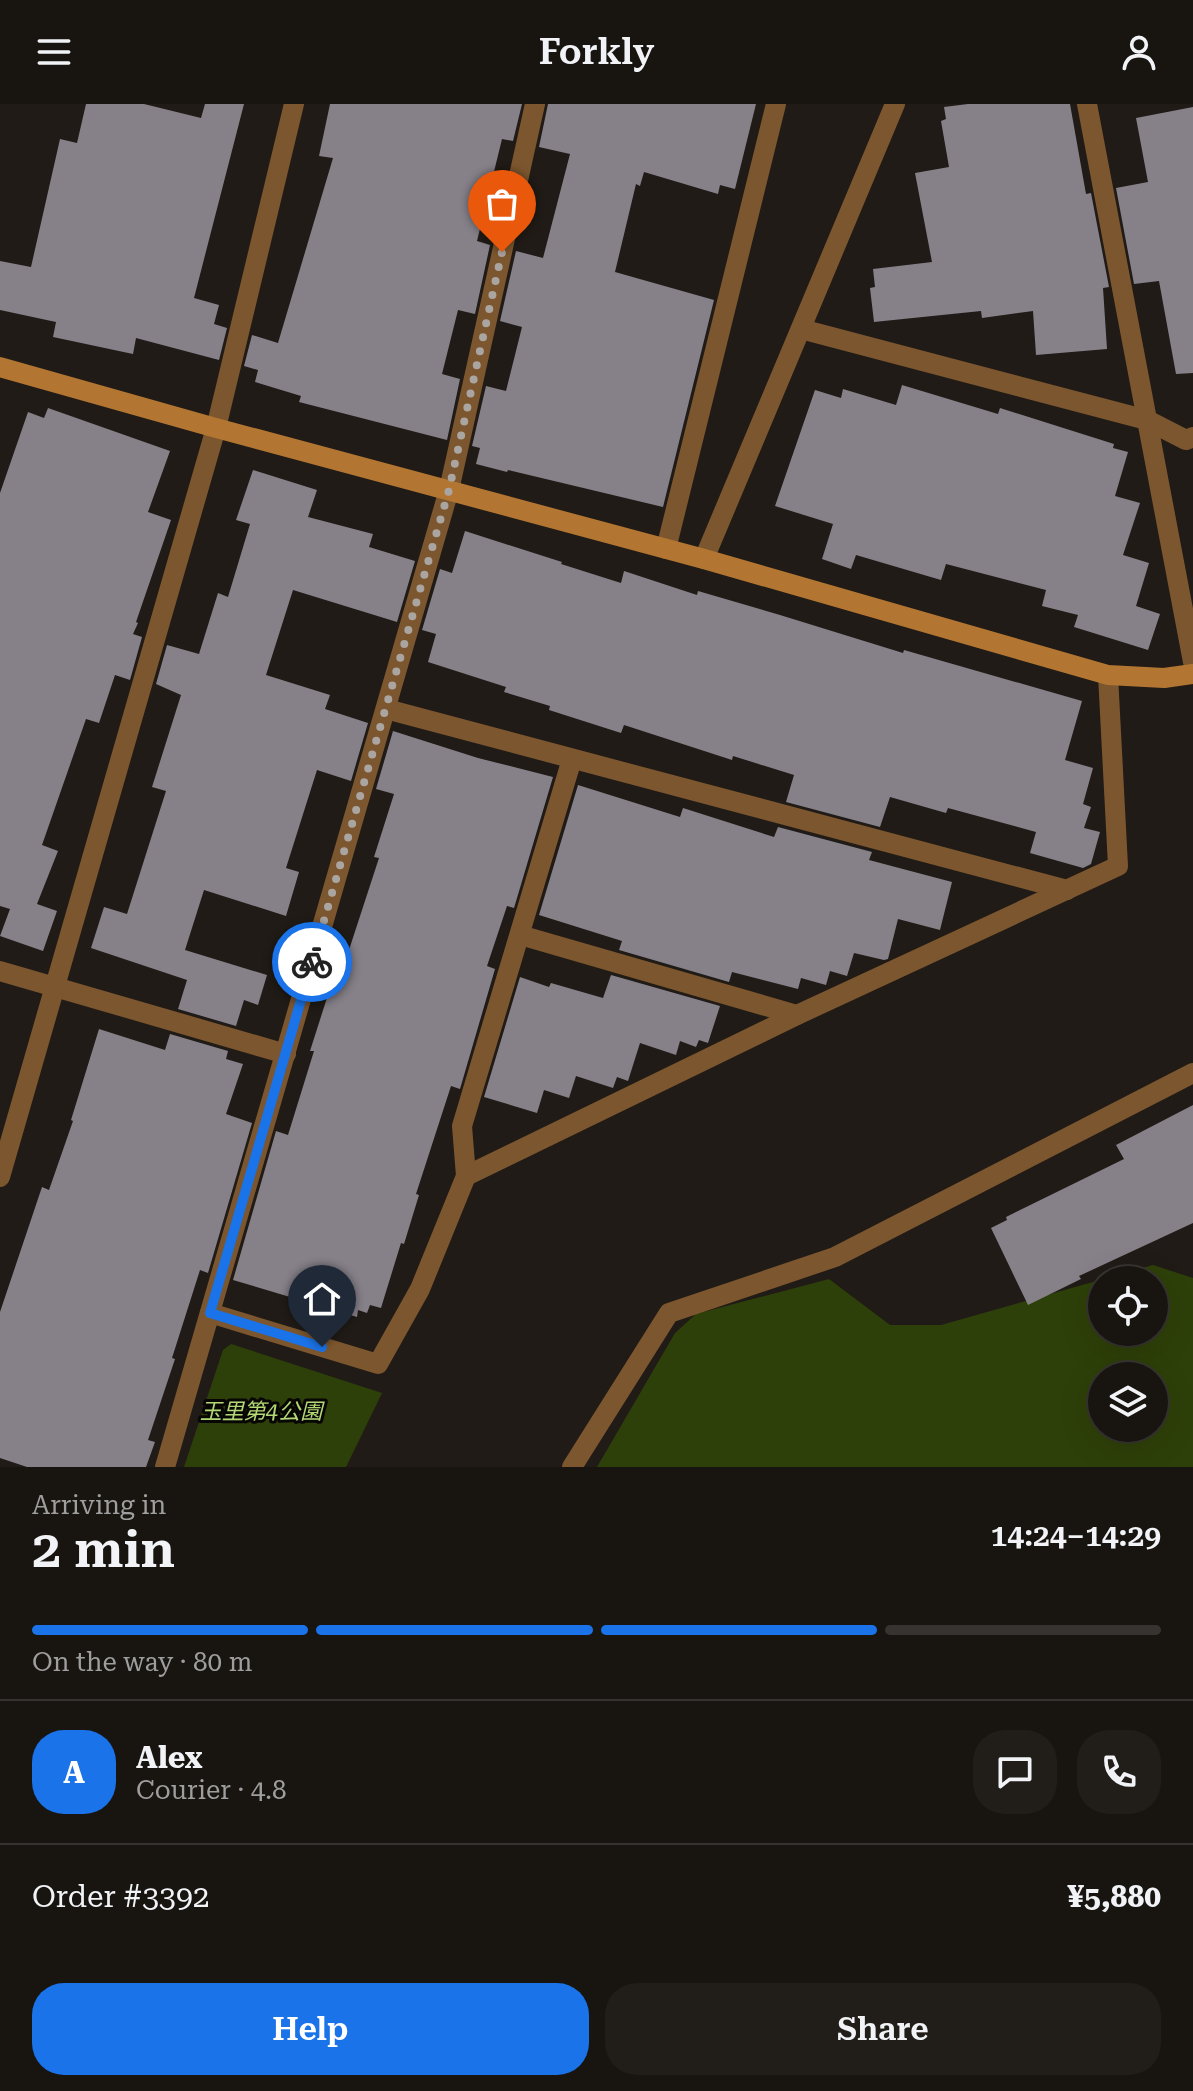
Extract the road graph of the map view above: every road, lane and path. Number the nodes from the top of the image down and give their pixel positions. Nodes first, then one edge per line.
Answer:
1 (294, 104) edge
2 (535, 104) edge
3 (776, 104) edge
4 (895, 104) edge
5 (1087, 104) edge
6 (801, 329) junction
7 (0, 367) edge
8 (1147, 420) junction
9 (216, 428) junction
10 (1193, 437) edge
11 (449, 490) junction
12 (666, 549) junction
13 (704, 559) junction
14 (1193, 662) edge
15 (1193, 674) edge
16 (1108, 675) junction
17 (386, 709) junction
18 (572, 759) junction
19 (1067, 890) junction
20 (520, 935) junction
21 (0, 971) edge
22 (56, 988) junction
23 (797, 1015) junction
24 (286, 1054) junction
25 (1193, 1073) edge
26 (466, 1176) junction
27 (0, 1177) edge
28 (210, 1313) junction
29 (165, 1467) edge
30 (572, 1467) edge

1 - 9 street
2 - 11 street
3 - 12 street
4 - 6 street
5 - 8 street
6 - 8 street
6 - 13 street
7 - 9 street
8 - 10 street
8 - 14 street
9 - 11 street
9 - 22 street
11 - 12 street
11 - 17 street
12 - 13 street
13 - 16 street
15 - 16 street
16 - 19 street
17 - 18 street
17 - 24 street
18 - 19 street
18 - 20 street
19 - 23 street
20 - 23 street
20 - 26 street
21 - 22 street
22 - 24 street
22 - 27 street
23 - 26 street
24 - 28 street
25 - 30 street
26 - 28 street
28 - 29 street

